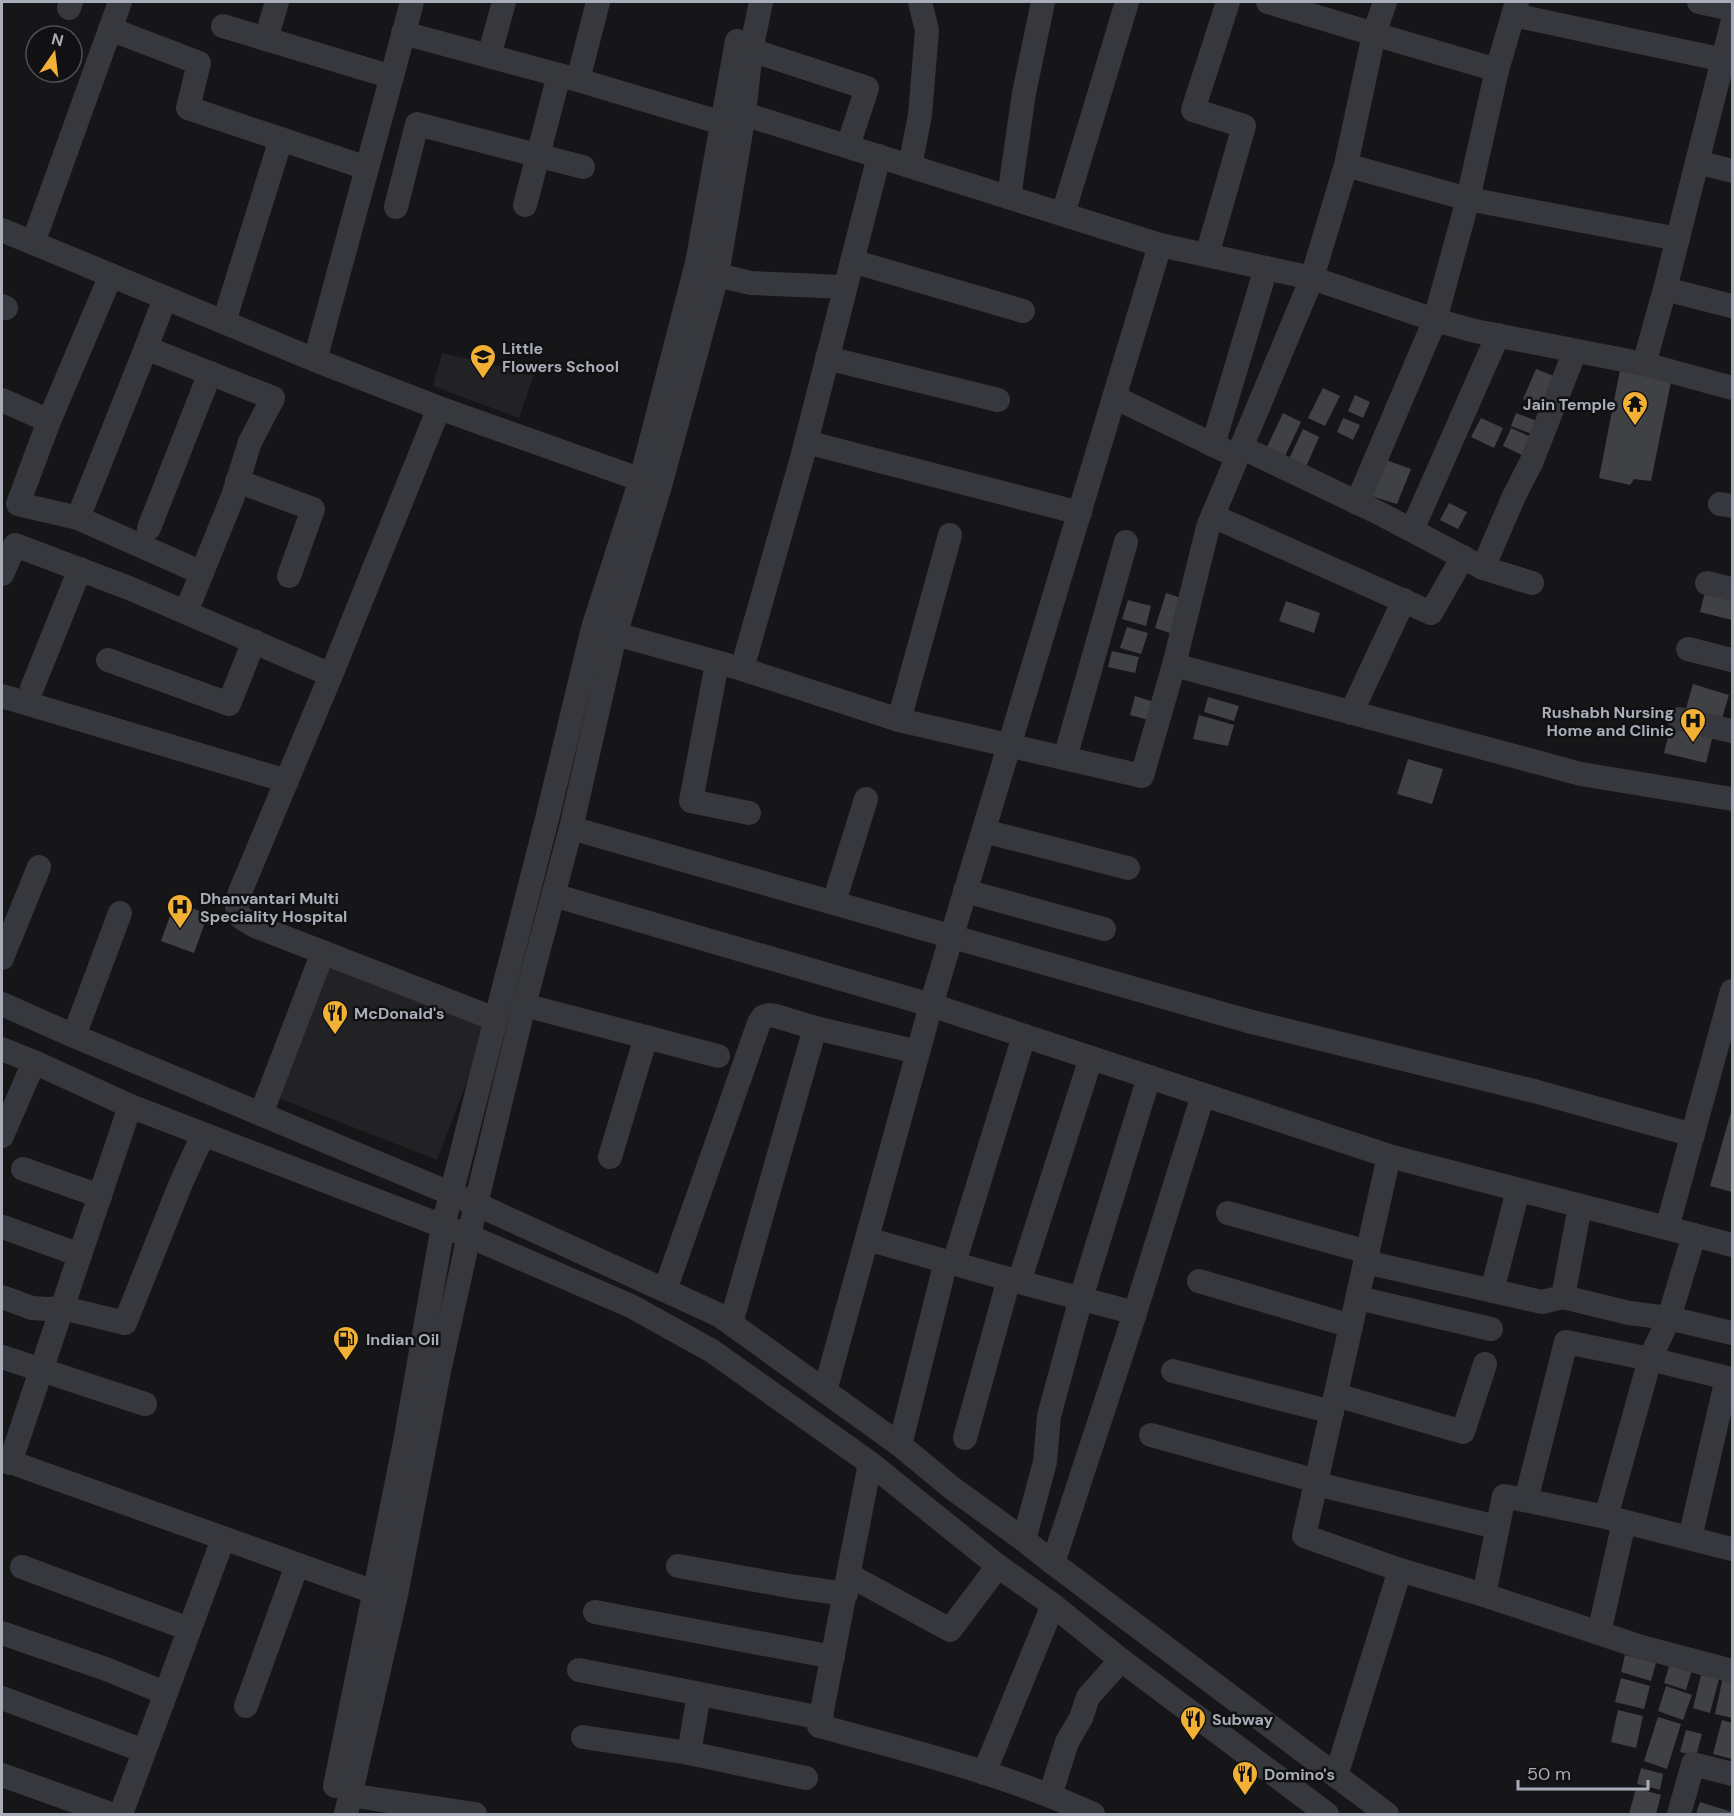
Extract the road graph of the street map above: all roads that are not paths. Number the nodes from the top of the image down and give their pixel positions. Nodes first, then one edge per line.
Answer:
1 (120, 2) edge
2 (277, 2) edge
3 (412, 2) edge
4 (504, 2) edge
5 (598, 2) edge
6 (744, 2) edge
7 (761, 2) edge
8 (920, 2) edge
9 (1044, 2) edge
10 (1127, 2) edge
11 (1228, 2) edge
12 (1268, 2) edge
13 (1385, 2) edge
14 (1699, 2) edge
15 (1515, 8) edge
16 (1732, 9) edge
17 (1732, 24) edge
18 (223, 26) dead end
19 (110, 29) junction
20 (403, 33) junction
21 (1374, 34) junction
22 (266, 39) junction
23 (751, 50) junction
24 (489, 56) junction
25 (1724, 60) junction
26 (1497, 70) junction
27 (392, 76) junction
28 (568, 78) junction
29 (1723, 100) edge
30 (736, 122) junction
31 (281, 139) junction
32 (848, 146) junction
33 (538, 155) junction
34 (879, 156) junction
35 (1697, 162) junction
36 (1346, 165) junction
37 (910, 166) junction
38 (367, 168) junction
39 (583, 168) dead end
40 (1732, 171) edge
41 (1009, 197) junction
42 (1468, 199) junction
43 (525, 205) dead end
44 (396, 207) dead end
45 (1062, 214) junction
46 (2, 230) edge
47 (1678, 239) junction
48 (33, 243) junction
49 (1160, 245) junction
50 (1207, 255) junction
51 (852, 261) junction
52 (1266, 268) junction
53 (111, 275) junction
54 (717, 275) junction
55 (1312, 278) junction
56 (846, 287) junction
57 (1665, 289) junction
58 (165, 298) junction
59 (1732, 306) edge
60 (1023, 311) dead end
61 (1435, 320) junction
62 (224, 322) junction
63 (1498, 335) junction
64 (146, 348) junction
65 (1575, 351) junction
66 (827, 358) junction
67 (315, 360) junction
68 (1644, 364) junction
69 (210, 374) junction
70 (1732, 388) edge
71 (1114, 398) junction
72 (2, 400) edge
73 (998, 400) dead end
74 (439, 408) junction
75 (50, 421) junction
76 (806, 442) junction
77 (1213, 445) junction
78 (1239, 452) junction
79 (237, 481) junction
80 (651, 483) junction
81 (1357, 503) junction
82 (1080, 513) junction
83 (1213, 516) junction
84 (78, 518) junction
85 (149, 528) dead end
86 (1412, 530) junction
87 (950, 535) dead end
88 (1126, 542) dead end
89 (1473, 562) junction
90 (80, 569) junction
91 (202, 573) junction
92 (2, 574) edge
93 (289, 576) dead end
94 (1532, 583) dead end
95 (1707, 583) dead end
96 (1732, 589) edge
97 (1404, 600) junction
98 (186, 612) junction
99 (604, 631) junction
100 (254, 641) junction
101 (1688, 649) dead end
102 (108, 660) dead end
103 (1732, 660) edge
104 (717, 663) junction
105 (1174, 665) junction
106 (742, 669) junction
107 (331, 675) junction
108 (32, 688) dead end
109 (2, 696) edge
110 (1351, 712) junction
111 (1679, 718) dead end
112 (899, 720) junction
113 (1732, 731) edge
114 (1010, 746) junction
115 (1065, 758) junction
116 (287, 780) junction
117 (866, 799) dead end
118 (1732, 799) edge
119 (748, 813) dead end
120 (571, 828) junction
121 (984, 831) junction
122 (39, 867) dead end
123 (1128, 868) dead end
124 (965, 891) junction
125 (553, 895) junction
126 (834, 902) junction
127 (120, 914) dead end
128 (1104, 929) dead end
129 (952, 936) junction
130 (323, 952) junction
131 (2, 958) edge
132 (1731, 999) edge
133 (2, 1004) edge
134 (524, 1005) junction
135 (930, 1005) junction
136 (495, 1019) junction
137 (815, 1028) junction
138 (74, 1036) junction
139 (1024, 1036) junction
140 (646, 1037) junction
141 (2, 1049) edge
142 (918, 1053) junction
143 (718, 1056) dead end
144 (1091, 1058) junction
145 (34, 1062) junction
146 (1149, 1077) junction
147 (1203, 1095) junction
148 (130, 1106) junction
149 (261, 1114) junction
150 (203, 1135) junction
151 (1693, 1135) junction
152 (2, 1136) edge
153 (1389, 1156) junction
154 (610, 1157) dead end
155 (23, 1169) dead end
156 (1518, 1190) junction
157 (451, 1193) junction
158 (100, 1196) junction
159 (476, 1204) junction
160 (1581, 1206) junction
161 (1228, 1213) dead end
162 (443, 1226) junction
163 (3, 1227) dead end
164 (1667, 1228) junction
165 (1694, 1235) junction
166 (469, 1236) junction
167 (867, 1239) junction
168 (1732, 1245) edge
169 (81, 1255) junction
170 (1366, 1257) junction
171 (950, 1262) junction
172 (1014, 1281) junction
173 (1199, 1281) dead end
174 (665, 1290) junction
175 (1492, 1291) junction
176 (2, 1297) edge
177 (1563, 1297) junction
178 (1081, 1298) junction
179 (1358, 1298) junction
180 (63, 1308) junction
181 (1135, 1313) junction
182 (1669, 1318) junction
183 (731, 1323) junction
184 (1351, 1326) junction
185 (1491, 1329) dead end
186 (1732, 1333) edge
187 (2, 1357) edge
188 (1650, 1359) junction
189 (1485, 1364) dead end
190 (41, 1371) junction
191 (1173, 1371) dead end
192 (1730, 1378) edge
193 (825, 1391) junction
194 (1334, 1403) junction
195 (145, 1404) dead end
196 (1151, 1435) dead end
197 (965, 1438) dead end
198 (900, 1445) junction
199 (6, 1461) edge
200 (870, 1464) junction
201 (1316, 1482) junction
202 (1526, 1500) junction
203 (1615, 1520) junction
204 (1497, 1527) junction
205 (1690, 1538) junction
206 (223, 1539) junction
207 (1024, 1540) junction
208 (1732, 1549) edge
209 (1053, 1563) junction
210 (297, 1565) junction
211 (678, 1566) dead end
212 (998, 1566) junction
213 (22, 1567) dead end
214 (1400, 1570) junction
215 (848, 1585) junction
216 (385, 1594) junction
217 (1484, 1595) junction
218 (1053, 1605) junction
219 (595, 1612) dead end
220 (189, 1629) junction
221 (2, 1633) edge
222 (1599, 1633) junction
223 (834, 1657) junction
224 (1121, 1660) junction
225 (579, 1670) dead end
226 (1732, 1671) edge
227 (165, 1693) junction
228 (699, 1694) junction
229 (2, 1698) edge
230 (246, 1706) dead end
231 (822, 1718) junction
232 (583, 1737) dead end
233 (144, 1751) junction
234 (689, 1753) junction
235 (984, 1773) junction
236 (1732, 1774) edge
237 (2, 1775) edge
238 (1336, 1776) junction
239 (806, 1778) dead end
240 (1050, 1796) junction
241 (55, 1805) edge
242 (347, 1805) edge
243 (111, 1815) edge
244 (121, 1815) edge
245 (330, 1815) edge
246 (475, 1815) edge
247 (1093, 1815) edge
248 (1327, 1815) edge
249 (1387, 1815) edge
250 (1679, 1815) edge

1 - 19 street
2 - 22 street
3 - 20 street
4 - 24 street
5 - 28 street
6 - 30 street
7 - 23 street
8 - 37 street
9 - 41 street
10 - 45 street
11 - 50 street
12 - 21 street
13 - 21 street
14 - 16 street
15 - 25 street
15 - 26 street
17 - 25 street
18 - 22 street
19 - 31 street
19 - 48 street
20 - 24 street
20 - 27 street
21 - 26 street
21 - 36 street
22 - 27 street
23 - 30 street
23 - 32 street
24 - 28 street
25 - 29 street
26 - 42 street
27 - 38 street
28 - 30 street
28 - 33 street
29 - 35 street
30 - 32 street
30 - 54 street
30 - 80 street
31 - 38 street
31 - 62 street
32 - 34 street
33 - 39 street
33 - 43 street
33 - 44 street
34 - 37 street
34 - 51 street
35 - 40 street
35 - 47 street
36 - 42 street
36 - 55 street
37 - 41 street
38 - 67 street
41 - 45 street
42 - 47 street
42 - 61 street
45 - 49 street
46 - 48 street
47 - 57 street
48 - 53 street
49 - 50 street
49 - 71 street
50 - 52 street
51 - 56 street
51 - 60 street
52 - 55 street
52 - 77 street
53 - 58 street
53 - 75 street
54 - 56 street
54 - 80 street
55 - 61 street
55 - 78 street
56 - 66 street
57 - 59 street
57 - 68 street
58 - 62 street
58 - 64 street
61 - 63 street
61 - 81 street
62 - 67 street
63 - 65 street
63 - 86 street
64 - 69 street
64 - 84 street
65 - 68 street
65 - 89 street
66 - 73 street
66 - 76 street
67 - 74 street
68 - 70 street
69 - 79 street
69 - 85 street
71 - 77 street
71 - 82 street
72 - 75 street
74 - 80 street
74 - 107 street
75 - 84 street
76 - 82 street
76 - 106 street
77 - 78 street
78 - 81 street
78 - 83 street
79 - 91 street
79 - 93 street
80 - 99 street
81 - 86 street
82 - 114 street
83 - 97 street
83 - 105 street
84 - 91 street
86 - 89 street
87 - 112 street
88 - 115 street
89 - 94 street
89 - 97 street
90 - 92 street
90 - 98 street
90 - 108 street
91 - 98 street
95 - 96 street
97 - 110 street
98 - 100 street
99 - 104 street
99 - 120 street
99 - 136 street
100 - 102 street
100 - 107 street
101 - 103 street
104 - 106 street
104 - 119 street
105 - 110 street
105 - 115 street
106 - 112 street
107 - 116 street
109 - 116 street
110 - 118 street
111 - 113 street
112 - 114 street
114 - 115 street
114 - 121 street
116 - 130 street
117 - 126 street
120 - 125 street
120 - 126 street
121 - 123 street
121 - 124 street
122 - 131 street
124 - 128 street
124 - 129 street
125 - 134 street
125 - 135 street
126 - 129 street
127 - 138 street
129 - 135 street
129 - 151 street
130 - 136 street
130 - 149 street
132 - 151 street
133 - 138 street
134 - 140 street
134 - 159 street
135 - 139 street
135 - 142 street
136 - 157 street
137 - 142 street
137 - 174 street
137 - 183 street
138 - 149 street
139 - 144 street
139 - 171 street
140 - 143 street
140 - 154 street
141 - 145 street
142 - 167 street
144 - 146 street
144 - 172 street
145 - 148 street
145 - 152 street
146 - 147 street
146 - 178 street
147 - 153 street
147 - 181 street
148 - 150 street
148 - 158 street
149 - 157 street
150 - 162 street
150 - 180 street
151 - 164 street
153 - 156 street
153 - 170 street
155 - 158 street
156 - 160 street
156 - 175 street
157 - 159 street
157 - 162 street
158 - 169 street
159 - 166 street
159 - 174 street
160 - 164 street
160 - 177 street
161 - 170 street
162 - 166 street
162 - 216 street
163 - 169 street
164 - 165 street
165 - 168 street
165 - 182 street
166 - 200 street
166 - 216 street
167 - 171 street
167 - 193 street
169 - 180 street
170 - 175 street
170 - 179 street
171 - 172 street
171 - 198 street
172 - 178 street
172 - 197 street
173 - 184 street
174 - 183 street
175 - 177 street
176 - 180 street
177 - 182 street
178 - 181 street
178 - 207 street
179 - 184 street
179 - 185 street
180 - 190 street
181 - 209 street
182 - 186 street
182 - 188 street
183 - 193 street
184 - 194 street
187 - 190 street
188 - 192 street
188 - 202 street
188 - 203 street
189 - 194 street
190 - 195 street
190 - 199 street
191 - 194 street
192 - 205 street
193 - 198 street
194 - 201 street
196 - 201 street
198 - 207 street
199 - 206 street
200 - 212 street
200 - 215 street
201 - 204 street
201 - 214 street
202 - 203 street
202 - 204 street
203 - 205 street
203 - 222 street
204 - 217 street
205 - 208 street
206 - 210 street
206 - 220 street
207 - 209 street
209 - 238 street
210 - 216 street
210 - 230 street
211 - 215 street
212 - 215 street
212 - 218 street
213 - 220 street
214 - 217 street
214 - 238 street
215 - 223 street
216 - 242 street
216 - 245 street
217 - 222 street
218 - 224 street
218 - 235 street
219 - 223 street
220 - 227 street
221 - 227 street
222 - 226 street
223 - 231 street
224 - 240 street
224 - 248 street
225 - 228 street
227 - 233 street
228 - 231 street
228 - 234 street
229 - 233 street
231 - 235 street
232 - 234 street
233 - 244 street
234 - 239 street
235 - 240 street
236 - 250 street
237 - 241 street
238 - 249 street
240 - 247 street
241 - 243 street
242 - 246 street

